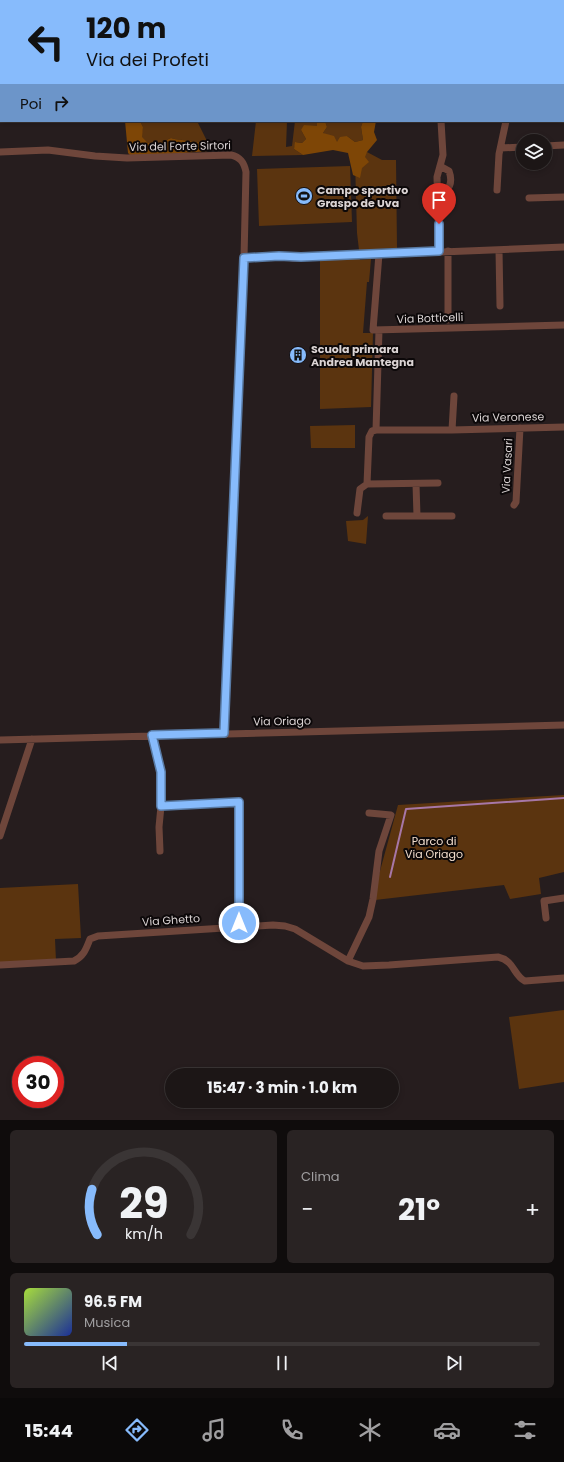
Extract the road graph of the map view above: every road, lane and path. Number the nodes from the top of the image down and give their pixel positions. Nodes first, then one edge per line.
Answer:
1 (441, 122) edge
2 (506, 122) edge
3 (564, 145) edge
4 (552, 146) edge
5 (516, 147) edge
6 (501, 148) junction
7 (0, 152) edge
8 (440, 166) junction
9 (497, 190) dead end
10 (438, 193) junction
11 (564, 197) edge
12 (529, 198) dead end
13 (564, 247) edge
14 (499, 250) junction
15 (439, 251) junction
16 (448, 251) junction
17 (379, 254) junction
18 (244, 258) junction
19 (500, 306) dead end
20 (448, 320) dead end
21 (564, 325) edge
22 (379, 330) junction
23 (454, 396) dead end
24 (564, 427) edge
25 (520, 428) junction
26 (376, 430) junction
27 (452, 430) junction
28 (438, 483) dead end
29 (368, 484) junction
30 (416, 484) junction
31 (514, 505) dead end
32 (357, 513) dead end
33 (386, 516) dead end
34 (417, 516) junction
35 (452, 516) dead end
36 (564, 725) edge
37 (224, 733) junction
38 (152, 735) junction
39 (32, 739) junction
40 (0, 740) edge
41 (161, 806) junction
42 (369, 813) dead end
43 (0, 836) edge
44 (160, 850) dead end
45 (564, 898) edge
46 (546, 918) dead end
47 (240, 927) junction
48 (348, 961) junction
49 (0, 965) edge
50 (564, 978) edge

1 - 8 street
2 - 6 street
3 - 4 street
5 - 6 street
6 - 9 street
7 - 18 street, Via del Forte Sirtori
8 - 10 street
8 - 10 street
10 - 15 street
11 - 12 street
13 - 14 street
14 - 16 street
14 - 19 street
15 - 16 street
15 - 17 street
16 - 20 street
17 - 18 street
17 - 22 street
18 - 37 street, Via del Forte Sirtori
21 - 22 street, Via Botticelli
22 - 26 street
23 - 27 street
24 - 25 street, Via Veronese
25 - 27 street, Via Veronese
25 - 31 street, Via Vasari
26 - 27 street, Via Veronese
26 - 29 street
28 - 30 street
29 - 30 street
29 - 32 street
30 - 34 street
33 - 34 street
34 - 35 street
36 - 37 street, Via Oriago
37 - 38 street, Via Oriago
38 - 39 street, Via Oriago
38 - 41 street
39 - 40 street, Via Oriago
39 - 43 street
41 - 44 street
41 - 47 street
42 - 48 street
45 - 46 street
47 - 48 street, Via Ghetto
47 - 49 street, Via Ghetto
48 - 50 street, Via Ghetto

